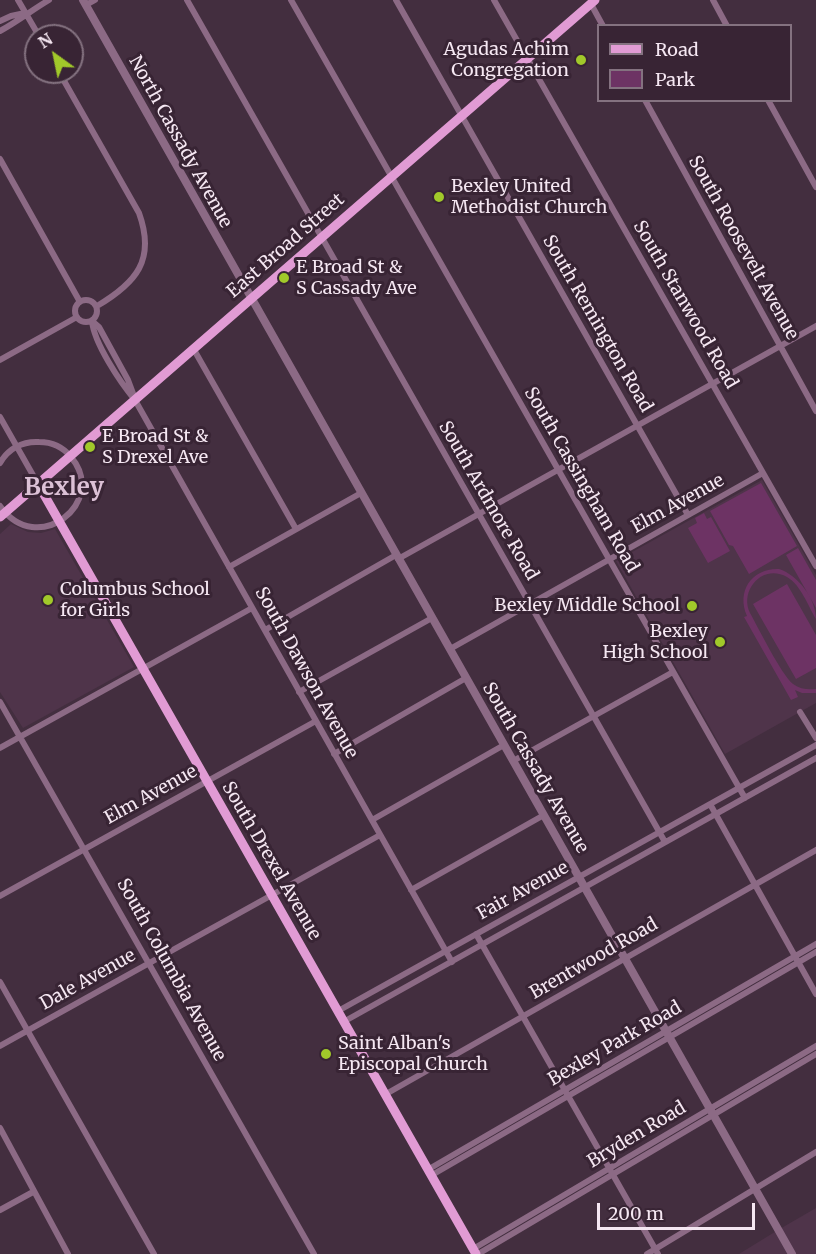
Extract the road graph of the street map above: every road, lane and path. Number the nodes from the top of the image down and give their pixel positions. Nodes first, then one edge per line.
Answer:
1 (18, 0) edge
2 (49, 0) edge
3 (95, 0) edge
4 (187, 0) edge
5 (291, 0) edge
6 (396, 0) edge
7 (494, 0) edge
8 (713, 0) edge
9 (593, 2) edge
10 (84, 3) edge
11 (26, 13) junction
12 (0, 21) edge
13 (32, 24) edge
14 (602, 24) edge
15 (726, 24) edge
16 (0, 31) edge
17 (527, 59) junction
18 (66, 84) edge
19 (646, 102) edge
20 (769, 102) edge
21 (461, 116) junction
22 (0, 159) edge
23 (391, 177) junction
24 (816, 187) edge
25 (321, 238) junction
26 (250, 298) junction
27 (80, 302) junction
28 (97, 306) junction
29 (77, 317) junction
30 (92, 321) junction
31 (816, 326) edge
32 (780, 346) junction
33 (193, 348) junction
34 (0, 360) edge
35 (712, 384) junction
36 (135, 400) junction
37 (816, 411) edge
38 (0, 417) edge
39 (637, 426) junction
40 (17, 447) junction
41 (70, 456) junction
42 (0, 463) edge
43 (557, 470) junction
44 (763, 473) junction
45 (38, 484) junction
46 (361, 493) junction
47 (2, 512) edge
48 (478, 514) junction
49 (688, 515) junction
50 (60, 522) junction
51 (296, 529) junction
52 (397, 557) junction
53 (609, 560) junction
54 (816, 566) edge
55 (230, 567) junction
56 (529, 605) junction
57 (252, 608) junction
58 (432, 618) junction
59 (265, 630) junction
60 (450, 649) junction
61 (143, 669) junction
62 (673, 672) junction
63 (466, 678) junction
64 (299, 692) junction
65 (0, 702) edge
66 (800, 712) dead end
67 (593, 716) junction
68 (316, 721) junction
69 (21, 736) junction
70 (816, 738) edge
71 (504, 745) junction
72 (816, 745) edge
73 (0, 748) edge
74 (334, 754) junction
75 (816, 758) edge
76 (513, 761) junction
77 (206, 782) junction
78 (739, 788) junction
79 (745, 798) junction
80 (710, 804) junction
81 (715, 814) junction
82 (544, 815) junction
83 (372, 820) junction
84 (659, 832) junction
85 (380, 835) junction
86 (665, 843) junction
87 (85, 849) junction
88 (816, 850) edge
89 (579, 877) junction
90 (754, 885) junction
91 (585, 887) junction
92 (411, 890) junction
93 (0, 896) edge
94 (271, 896) junction
95 (476, 934) junction
96 (816, 944) edge
97 (482, 945) junction
98 (446, 951) junction
99 (816, 952) edge
100 (625, 959) junction
101 (796, 959) junction
102 (452, 962) junction
103 (149, 963) junction
104 (0, 982) edge
105 (816, 994) edge
106 (338, 1011) junction
107 (524, 1016) junction
108 (345, 1022) junction
109 (28, 1030) junction
110 (667, 1034) junction
111 (0, 1046) edge
112 (816, 1046) edge
113 (816, 1054) edge
114 (566, 1093) junction
115 (386, 1094) junction
116 (711, 1112) junction
117 (0, 1128) edge
118 (816, 1152) edge
119 (430, 1172) junction
120 (611, 1172) junction
121 (755, 1189) junction
122 (33, 1192) junction
123 (0, 1210) edge
124 (476, 1252) edge
125 (656, 1252) edge
126 (68, 1254) edge
127 (154, 1254) edge
128 (314, 1254) edge
129 (647, 1254) edge
130 (792, 1254) edge

1 - 11 street
2 - 11 street
3 - 10 street
4 - 25 street, South Ardmore Road
5 - 23 street, South Cassingham Road
6 - 21 street, South Remington Road
7 - 17 street, South Stanwood Road
8 - 15 street
9 - 14 street
9 - 17 main road, East Broad Street
10 - 26 street, North Cassady Avenue
11 - 12 street
11 - 13 street
11 - 16 street
17 - 21 main road, East Broad Street
17 - 35 street, South Stanwood Road
18 - 28 street
19 - 32 street, South Roosevelt Avenue
20 - 24 street
21 - 23 main road, East Broad Street
21 - 39 street, South Remington Road
22 - 27 street
23 - 25 main road, East Broad Street
23 - 43 street, South Cassingham Road
25 - 26 main road, East Broad Street
25 - 48 street, South Ardmore Road
26 - 33 main road, East Broad Street
26 - 46 street, South Cassady Avenue
27 - 28 street
27 - 29 street
28 - 30 street
29 - 30 street
29 - 34 street
30 - 36 street, South Dawson Avenue
31 - 32 street
32 - 35 street
32 - 37 street, South Roosevelt Avenue
33 - 36 main road, East Broad Street
33 - 51 street
35 - 39 street
35 - 44 street, South Stanwood Road
36 - 41 main road, East Broad Street
36 - 55 street, South Dawson Avenue
38 - 40 street
39 - 43 street
39 - 49 street, South Remington Road
40 - 41 street
40 - 42 street
40 - 45 street
41 - 45 main road, East Broad Street
41 - 50 street
43 - 48 street
43 - 53 street, South Cassingham Road
44 - 49 street, Elm Avenue
44 - 54 street, South Stanwood Road
45 - 47 main road, East Broad Street
45 - 50 main road, South Drexel Avenue
46 - 51 street
46 - 52 street, South Cassady Avenue
47 - 50 street
48 - 52 street
48 - 56 street, South Ardmore Road
49 - 53 street, Elm Avenue
50 - 61 main road, South Drexel Avenue
51 - 55 street
52 - 58 street, South Cassady Avenue
52 - 59 street
53 - 56 street, Elm Avenue
53 - 62 street, South Cassingham Road
55 - 57 street, South Dawson Avenue
56 - 60 street, Elm Avenue
56 - 67 street, South Ardmore Road
57 - 59 street, South Dawson Avenue
57 - 61 street
58 - 60 street, South Cassady Avenue
58 - 64 street
59 - 64 street, South Dawson Avenue
60 - 63 street, South Cassady Avenue
61 - 69 street
61 - 77 main road, South Drexel Avenue
62 - 67 street
62 - 78 street, South Cassingham Road
63 - 71 street, South Cassady Avenue
63 - 74 street
64 - 68 street, South Dawson Avenue
65 - 69 street, South Columbia Avenue
66 - 70 street
67 - 76 street
67 - 84 street, South Ardmore Road
68 - 74 street, South Dawson Avenue
68 - 77 street, Elm Avenue
69 - 73 street
69 - 87 street, South Columbia Avenue
71 - 76 street, South Cassady Avenue
71 - 83 street
72 - 78 street, Fair Avenue
74 - 83 street, South Dawson Avenue
75 - 79 street, Fair Avenue
76 - 82 street, South Cassady Avenue
77 - 87 street, Elm Avenue
77 - 94 main road, South Drexel Avenue
78 - 79 street, South Cassingham Road
78 - 80 street, Fair Avenue
79 - 81 street, Fair Avenue
80 - 81 street
80 - 84 street, Fair Avenue
81 - 86 street, Fair Avenue
81 - 90 street
82 - 89 street, South Cassady Avenue
82 - 92 street
83 - 85 street, South Dawson Avenue
84 - 86 street, South Ardmore Road
84 - 89 street, Fair Avenue
85 - 92 street, South Dawson Avenue
85 - 94 street, Dale Avenue
86 - 91 street, Fair Avenue
87 - 93 street, Elm Avenue
87 - 103 street, South Columbia Avenue
88 - 90 street, Brentwood Road
89 - 91 street, South Cassady Avenue
89 - 95 street, Fair Avenue
90 - 100 street, Brentwood Road
90 - 101 street
91 - 97 street, Fair Avenue
91 - 100 street, South Cassady Avenue
92 - 98 street, South Dawson Avenue
94 - 103 street, Dale Avenue
94 - 106 main road, South Drexel Avenue
95 - 97 street
95 - 98 street, Fair Avenue
96 - 101 street, Bexley Park Road
97 - 102 street, Fair Avenue
97 - 107 street
98 - 102 street, South Dawson Avenue
98 - 106 street, Fair Avenue
99 - 101 street, Bexley Park Road
100 - 107 street, Brentwood Road
100 - 110 street, South Cassady Avenue
101 - 105 street
101 - 110 street, Bexley Park Road
102 - 108 street, Fair Avenue
103 - 109 street, Dale Avenue
103 - 128 street, South Columbia Avenue
104 - 109 street
106 - 108 main road, South Drexel Avenue
107 - 114 street
107 - 115 street, Brentwood Road
108 - 115 main road, South Drexel Avenue
109 - 111 street, Dale Avenue
109 - 127 street
110 - 114 street, Bexley Park Road
110 - 116 street, South Cassady Avenue
112 - 116 street, Bryden Road
113 - 116 street, Bryden Road
114 - 119 street, Bexley Park Road
114 - 120 street
115 - 119 main road, South Drexel Avenue
116 - 120 street, Bryden Road
116 - 121 street, South Cassady Avenue
117 - 122 street
118 - 121 street
119 - 124 main road, South Drexel Avenue
120 - 124 street, Bryden Road
120 - 125 street
121 - 125 street
121 - 130 street, South Cassady Avenue
122 - 123 street
122 - 126 street
125 - 129 street

